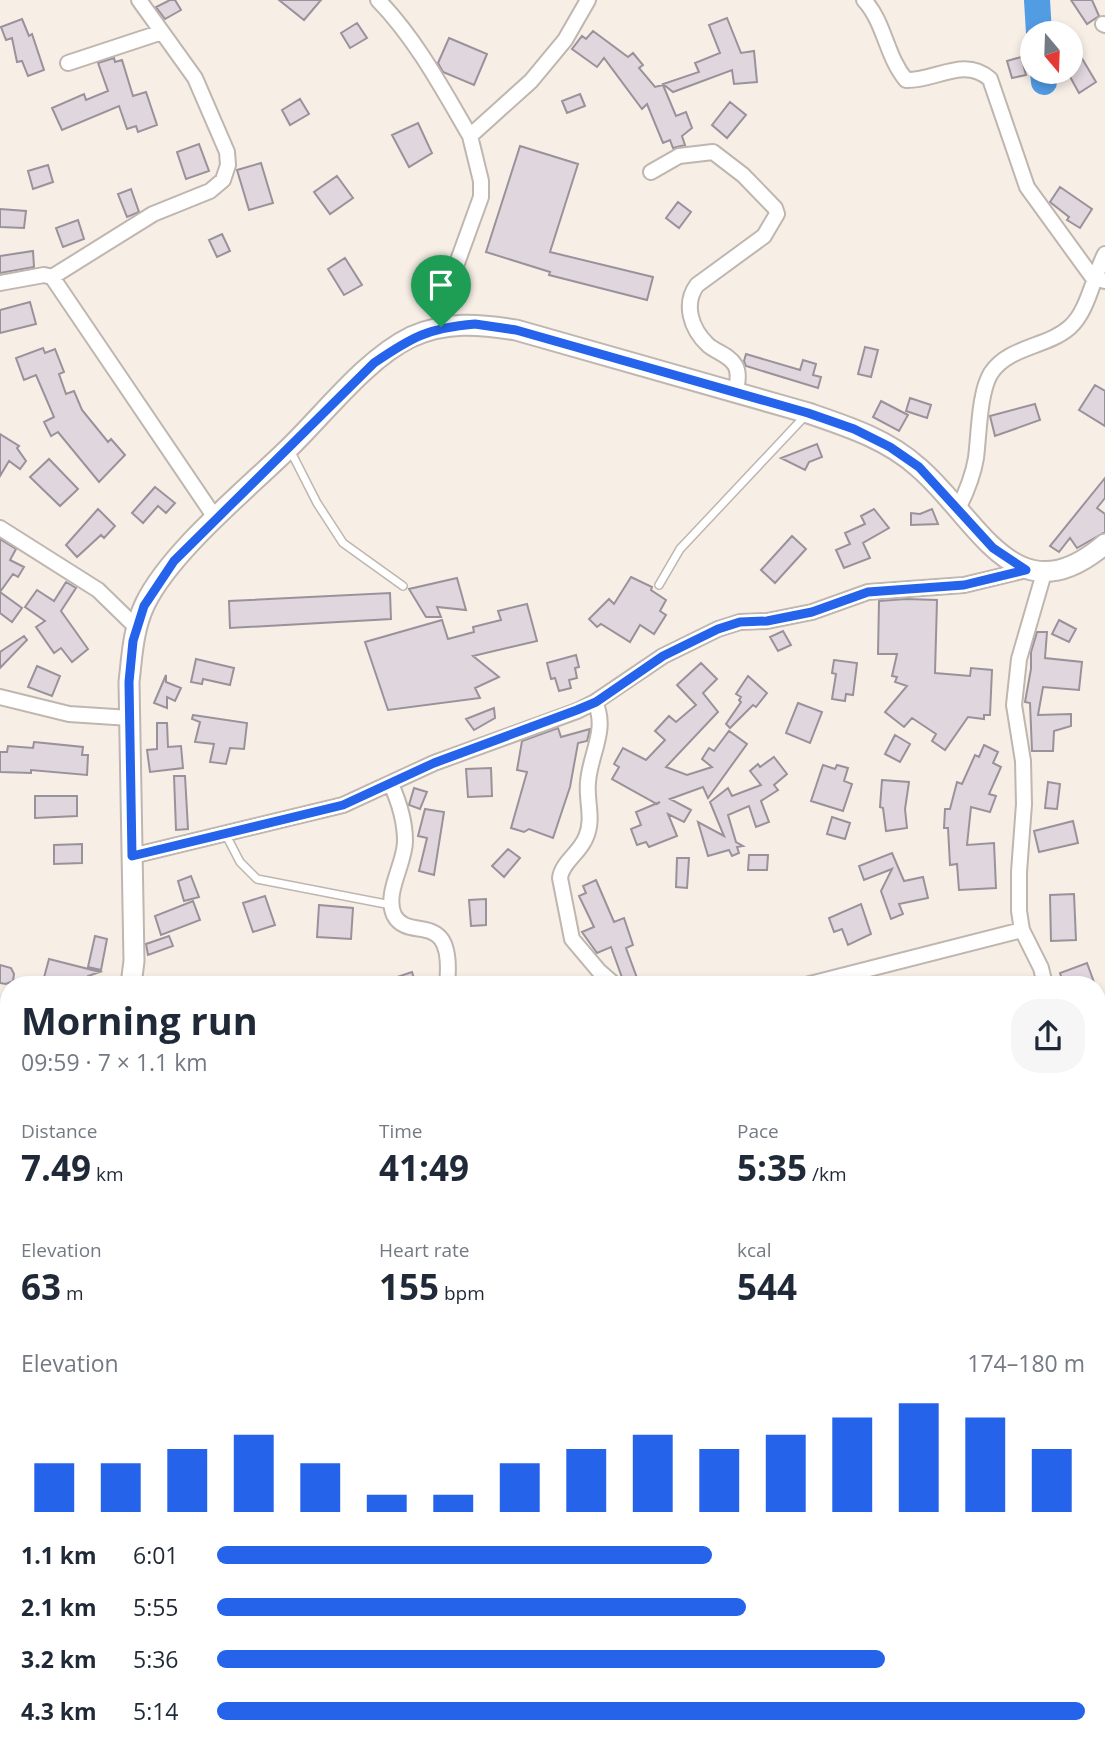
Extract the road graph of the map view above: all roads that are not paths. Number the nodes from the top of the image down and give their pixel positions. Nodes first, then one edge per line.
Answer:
1 (139, 0) edge
2 (377, 0) edge
3 (588, 0) edge
4 (864, 0) edge
5 (162, 32) junction
6 (68, 63) dead end
7 (470, 136) junction
8 (651, 172) dead end
9 (1105, 254) edge
10 (52, 277) junction
11 (1099, 280) edge
12 (0, 283) edge
13 (441, 327) junction
14 (736, 392) junction
15 (808, 413) junction
16 (289, 447) junction
17 (958, 509) junction
18 (216, 519) junction
19 (0, 528) edge
20 (1103, 549) edge
21 (1035, 571) junction
22 (659, 584) dead end
23 (403, 586) dead end
24 (136, 627) junction
25 (0, 697) edge
26 (596, 702) junction
27 (130, 718) junction
28 (391, 784) junction
29 (226, 835) junction
30 (132, 856) junction
31 (392, 905) junction
32 (1023, 930) junction
33 (132, 976) edge
34 (447, 976) edge
35 (604, 976) edge
36 (842, 976) edge
37 (1042, 976) edge

1 - 5 street
2 - 7 street
3 - 7 street
4 - 11 street
5 - 6 street
5 - 10 street
7 - 13 street
8 - 14 street
9 - 11 street
10 - 12 street
10 - 18 street
11 - 17 street
13 - 14 street
13 - 16 street
14 - 15 street
15 - 17 street
15 - 22 lane
16 - 18 street
16 - 23 lane
17 - 21 street
18 - 24 street
19 - 24 street
20 - 21 street
21 - 26 street
21 - 32 street
24 - 27 street
25 - 27 street
26 - 28 street
26 - 35 street
27 - 30 street
28 - 29 street
28 - 31 street
29 - 30 street
29 - 31 lane
30 - 33 street
31 - 34 street
32 - 36 street
32 - 37 street

